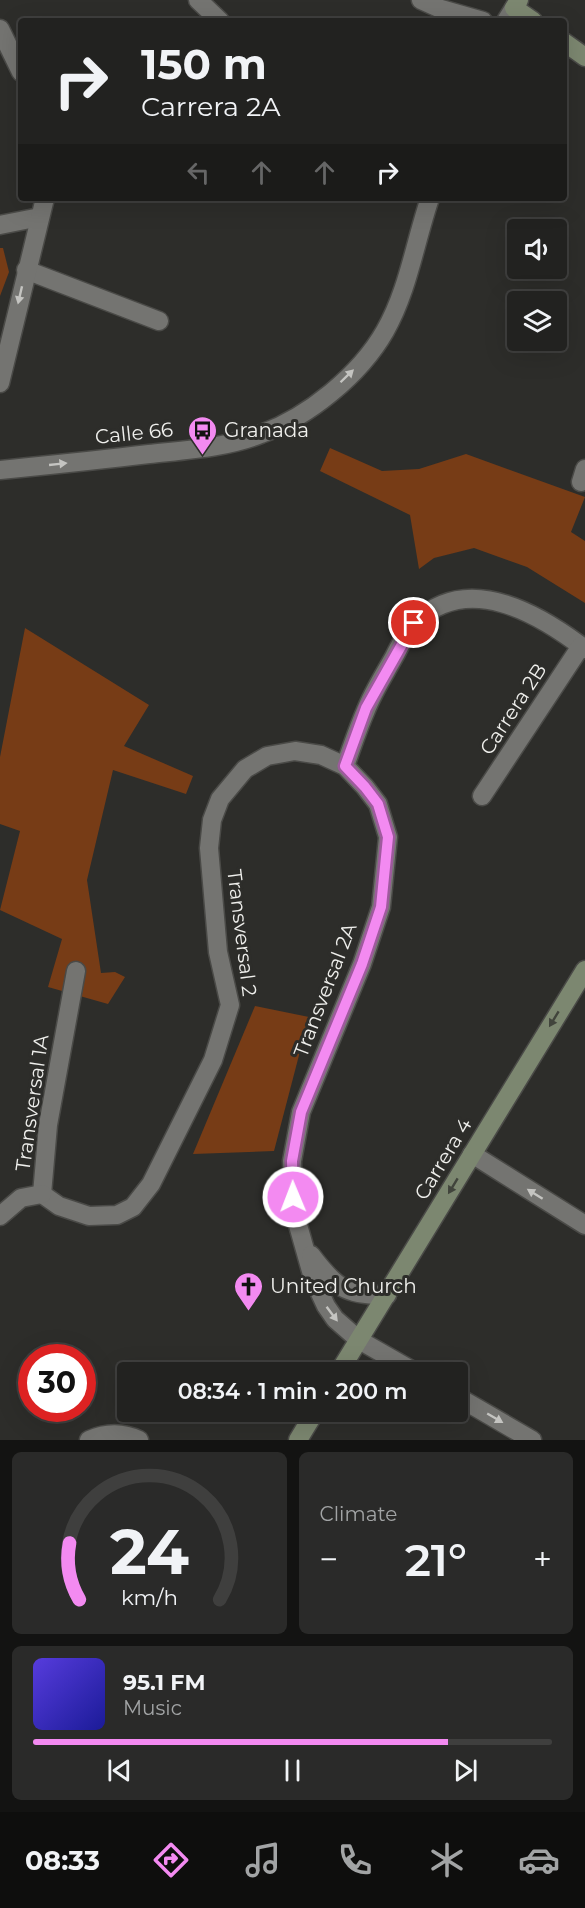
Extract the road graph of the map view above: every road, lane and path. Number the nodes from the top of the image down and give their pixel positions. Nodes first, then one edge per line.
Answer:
1 (198, 0) edge
2 (421, 0) edge
3 (513, 10) edge
4 (217, 18) edge
5 (472, 18) edge
6 (528, 18) edge
7 (0, 29) edge
8 (567, 44) edge
9 (585, 57) edge
10 (18, 66) edge
11 (44, 201) edge
12 (427, 201) edge
13 (40, 217) junction
14 (0, 225) edge
15 (26, 270) junction
16 (159, 321) dead end
17 (0, 383) edge
18 (0, 470) edge
19 (583, 647) edge
20 (345, 766) junction
21 (482, 796) dead end
22 (585, 970) edge
23 (76, 971) dead end
24 (579, 992) edge
25 (472, 1154) junction
26 (42, 1194) junction
27 (0, 1216) edge
28 (585, 1225) edge
29 (301, 1241) junction
30 (387, 1295) junction
31 (359, 1340) junction
32 (345, 1362) edge
33 (398, 1362) edge
34 (468, 1403) edge
35 (309, 1422) edge
36 (89, 1440) edge
37 (139, 1440) edge
38 (298, 1440) edge
39 (532, 1440) edge

1 - 4 street
2 - 5 street
3 - 6 street
7 - 10 street
8 - 9 street
11 - 13 street
18 -> 12 street, Calle 66
13 - 14 street
13 - 15 street
15 - 16 street
15 -> 17 street
19 - 20 street
19 - 21 street, Carrera 2B
20 - 26 street, Transversal 2
20 - 29 street, Transversal 2A
22 - 24 street, Carrera 4
23 - 26 street, Transversal 1A
24 -> 25 street, Carrera 4
28 -> 25 street
25 -> 30 street, Carrera 4
26 - 27 street, Transversal 1A
29 - 30 street, Transversal 2A
29 -> 31 street, Transversal 2A
30 - 31 street, Carrera 4
31 - 32 street, Carrera 4
31 - 33 street, Transversal 2A
34 -> 39 street
35 - 38 street
36 - 37 street

